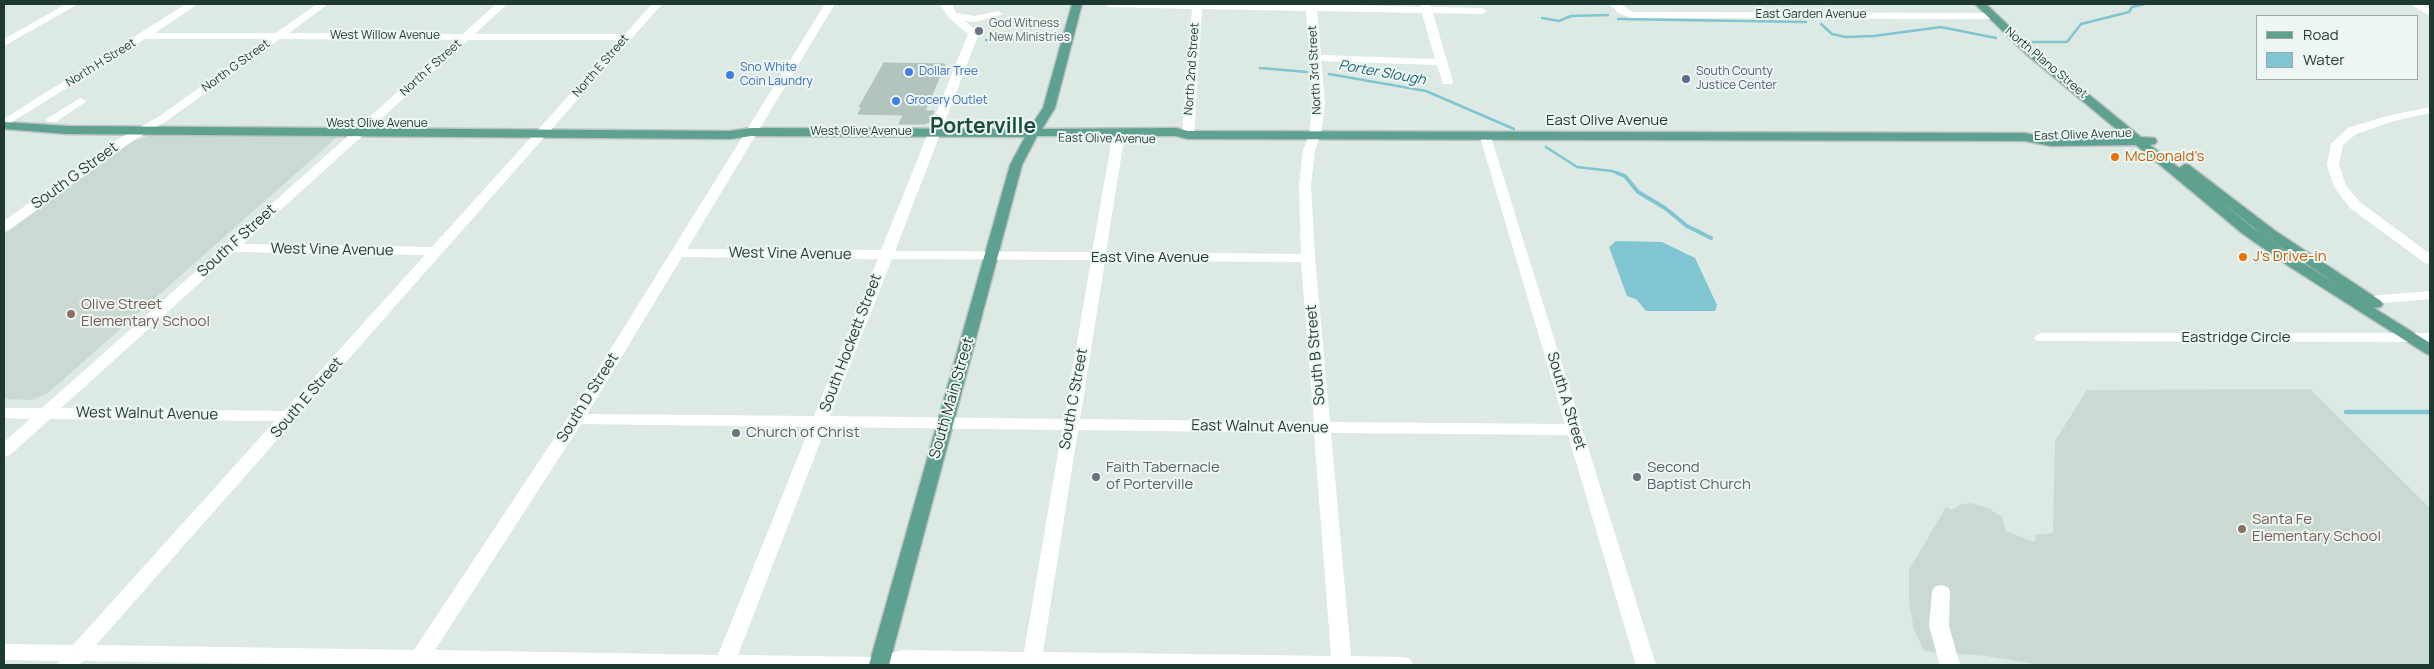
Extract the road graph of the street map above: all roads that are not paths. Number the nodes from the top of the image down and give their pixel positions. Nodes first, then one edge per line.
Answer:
1 (73, 4) edge
2 (193, 4) edge
3 (323, 4) edge
4 (502, 4) edge
5 (657, 4) edge
6 (830, 4) edge
7 (947, 4) edge
8 (1077, 4) edge
9 (1108, 4) edge
10 (1615, 4) edge
11 (1794, 4) edge
12 (1980, 4) edge
13 (2415, 4) edge
14 (1197, 5) edge
15 (1311, 6) edge
16 (1426, 6) edge
17 (1482, 11) dead end
18 (2430, 13) edge
19 (998, 14) dead end
20 (1803, 15) junction
21 (954, 16) junction
22 (1992, 16) junction
23 (143, 36) junction
24 (277, 36) junction
25 (465, 36) junction
26 (626, 37) junction
27 (4, 43) edge
28 (1316, 58) junction
29 (1440, 62) junction
30 (1447, 82) dead end
31 (80, 102) dead end
32 (2430, 110) edge
33 (52, 120) junction
34 (2114, 120) junction
35 (7, 121) edge
36 (278, 124) junction
37 (147, 127) junction
38 (364, 128) junction
39 (545, 130) junction
40 (222, 131) junction
41 (750, 132) junction
42 (935, 132) junction
43 (1032, 133) junction
44 (2125, 133) junction
45 (1188, 135) junction
46 (1316, 136) junction
47 (1486, 137) junction
48 (2025, 137) junction
49 (2143, 138) junction
50 (1118, 139) junction
51 (4, 227) edge
52 (2255, 236) junction
53 (228, 248) junction
54 (436, 251) junction
55 (678, 253) junction
56 (884, 256) junction
57 (992, 256) junction
58 (1098, 258) junction
59 (1308, 258) junction
60 (2430, 260) edge
61 (2323, 270) junction
62 (2430, 295) edge
63 (2370, 300) junction
64 (2353, 302) junction
65 (2042, 338) dead end
66 (2412, 338) junction
67 (2430, 338) edge
68 (2430, 350) edge
69 (4, 412) edge
70 (46, 413) junction
71 (291, 416) junction
72 (576, 419) junction
73 (820, 423) junction
74 (945, 423) junction
75 (1069, 425) junction
76 (1323, 428) junction
77 (1575, 430) junction
78 (4, 451) edge
79 (1941, 592) dead end
80 (4, 652) edge
81 (419, 659) junction
82 (72, 660) edge
83 (1032, 660) junction
84 (725, 664) edge
85 (879, 665) edge
86 (1342, 665) edge
87 (1403, 665) edge
88 (1646, 665) edge
89 (1950, 665) edge

1 - 27 street
2 - 23 street, North H Street
3 - 24 street, North G Street
4 - 25 street, North F Street
5 - 26 street, North E Street
6 - 41 street, South D Street
7 - 21 street
8 - 43 main road, South Main Street
9 - 14 street
10 - 20 street, East Garden Avenue
11 - 20 street
12 - 22 main road, North Plano Street
13 - 18 street
14 - 15 street
14 - 45 street, North 2nd Street
15 - 16 street
15 - 28 street, North 3rd Street
16 - 17 street
16 - 29 street
19 - 21 street
20 - 22 street, East Garden Avenue
21 - 42 street, South Hockett Street
22 - 34 main road, North Plano Street
23 - 24 street, West Willow Avenue
23 - 35 street, North H Street
24 - 25 street, West Willow Avenue
24 - 37 street, North G Street
25 - 26 street, West Willow Avenue
25 - 38 street, North F Street
26 - 39 street, North E Street
28 - 29 street
28 - 46 street, North 3rd Street
29 - 30 street
31 - 33 street
32 - 60 street
33 - 35 main road, West Olive Avenue
33 - 37 main road, West Olive Avenue
34 - 44 main road, North Plano Street
34 - 49 main road, North Plano Street
35 - 37 main road, West Olive Avenue
36 - 37 main road, West Olive Avenue
36 - 38 main road, West Olive Avenue
36 - 40 main road
37 - 40 main road, West Olive Avenue
37 - 51 street, South G Street
38 - 39 main road, West Olive Avenue
38 - 40 main road, West Olive Avenue
38 - 53 street, South F Street
39 - 41 main road, West Olive Avenue
39 - 54 street, South E Street
41 - 42 main road, West Olive Avenue
41 - 55 street, South D Street
42 - 43 main road, West Olive Avenue
42 - 56 street, South Hockett Street
43 - 45 main road, East Olive Avenue
43 - 50 main road, East Olive Avenue
43 - 57 main road, South Main Street
44 - 48 main road, East Olive Avenue
44 - 49 main road, North Plano Street
45 - 46 main road, East Olive Avenue
45 - 50 main road, East Olive Avenue
46 - 47 main road, East Olive Avenue
46 - 59 street, South B Street
47 - 48 main road, East Olive Avenue
47 - 77 street, South A Street
48 - 49 main road, East Olive Avenue
49 - 52 main road
49 - 61 main road
50 - 58 street, South C Street
52 - 61 main road
52 - 64 main road
53 - 54 street, West Vine Avenue
53 - 70 street, South F Street
54 - 71 street, South E Street
55 - 56 street, West Vine Avenue
55 - 72 street, South D Street
56 - 57 street, West Vine Avenue
56 - 73 street, South Hockett Street
57 - 58 street, East Vine Avenue
57 - 74 main road, South Main Street
58 - 59 street, East Vine Avenue
58 - 75 street, South C Street
59 - 76 street, South B Street
61 - 63 main road
62 - 63 street
63 - 64 street
63 - 67 main road
64 - 66 main road
65 - 66 street, Eastridge Circle
66 - 67 street, Eastridge Circle
66 - 68 main road
69 - 70 street, West Walnut Avenue
70 - 71 street, West Walnut Avenue
70 - 78 street, South F Street
71 - 82 street, South E Street
72 - 73 street
72 - 81 street, South D Street
73 - 74 street
73 - 84 street, South Hockett Street
74 - 75 street, East Walnut Avenue
74 - 85 main road, South Main Street
75 - 76 street, East Walnut Avenue
75 - 83 street, South C Street
76 - 77 street, East Walnut Avenue
76 - 86 street, South B Street
77 - 88 street, South A Street
79 - 89 street
80 - 82 street
81 - 82 street
81 - 84 street
83 - 85 street
83 - 86 street
84 - 85 street
86 - 87 street

